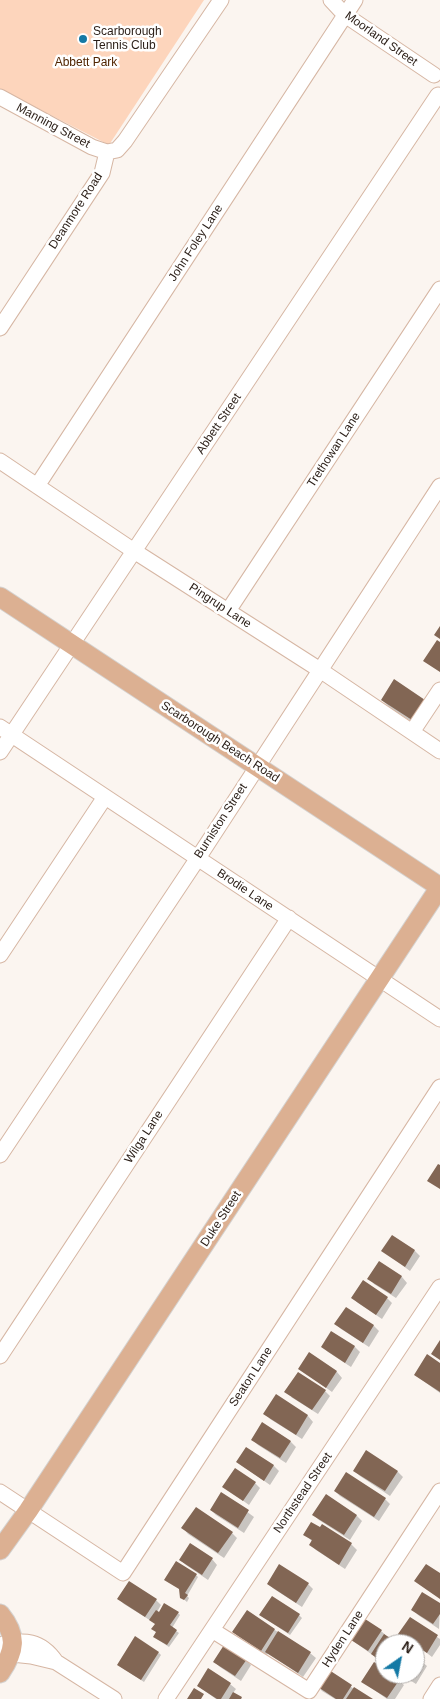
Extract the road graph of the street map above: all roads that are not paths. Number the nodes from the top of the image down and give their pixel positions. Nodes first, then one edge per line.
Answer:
1 (220, 0) edge
2 (330, 0) edge
3 (355, 0) edge
4 (345, 15) junction
5 (437, 73) edge
6 (439, 96) edge
7 (0, 97) edge
8 (107, 152) junction
9 (440, 289) edge
10 (0, 328) edge
11 (0, 461) edge
12 (37, 486) junction
13 (440, 486) edge
14 (134, 551) junction
15 (0, 597) edge
16 (228, 611) junction
17 (72, 644) junction
18 (320, 670) junction
19 (440, 690) edge
20 (6, 731) edge
21 (412, 732) junction
22 (440, 751) edge
23 (0, 752) edge
24 (257, 766) junction
25 (105, 797) junction
26 (198, 858) junction
27 (440, 887) edge
28 (289, 918) junction
29 (0, 955) edge
30 (380, 978) junction
31 (440, 1019) edge
32 (440, 1086) edge
33 (0, 1154) edge
34 (440, 1287) edge
35 (0, 1356) edge
36 (440, 1491) edge
37 (0, 1492) edge
38 (28, 1511) junction
39 (0, 1550) edge
40 (0, 1614) edge
41 (212, 1630) junction
42 (6, 1647) edge
43 (0, 1673) edge
44 (440, 1685) edge
45 (112, 1698) edge
46 (166, 1699) edge
47 (431, 1699) edge

1 - 8 street
2 - 4 street, Moorland Street
3 - 4 street, John Foley Lane
4 - 5 street, Moorland Street
4 - 12 street, John Foley Lane
5 - 6 street, Abbett Street
6 - 14 street, Abbett Street
7 - 8 street, Manning Street
8 - 10 street, Deanmore Road
9 - 16 street, Trethowan Lane
11 - 12 street, Pingrup Lane
12 - 14 street, Pingrup Lane
13 - 18 street, Burniston Street
14 - 16 street, Pingrup Lane
14 - 17 street, Abbett Street
15 - 17 main road, Scarborough Beach Road
16 - 18 street, Pingrup Lane
17 - 20 street, Abbett Street
17 - 24 main road, Scarborough Beach Road
18 - 21 street, Pingrup Lane
18 - 24 street, Burniston Street
19 - 21 street
20 - 23 street, Abbett Street
20 - 25 street, Brodie Lane
21 - 22 street, Pingrup Lane
24 - 26 street, Burniston Street
24 - 27 main road, Scarborough Beach Road
25 - 26 street, Brodie Lane
25 - 29 street
26 - 28 street, Brodie Lane
26 - 33 street, Burniston Street
27 - 30 main road, Duke Street
28 - 30 street, Brodie Lane
28 - 35 street, Wilga Lane
30 - 31 street, Brodie Lane
30 - 38 main road, Duke Street
32 - 38 street, Seaton Lane
34 - 41 street, Northstead Street
36 - 41 street, Hyden Lane
37 - 38 street
38 - 39 main road, Duke Street
40 - 42 main road
41 - 46 street, Northstead Street
42 - 43 main road
42 - 45 street
44 - 47 street

